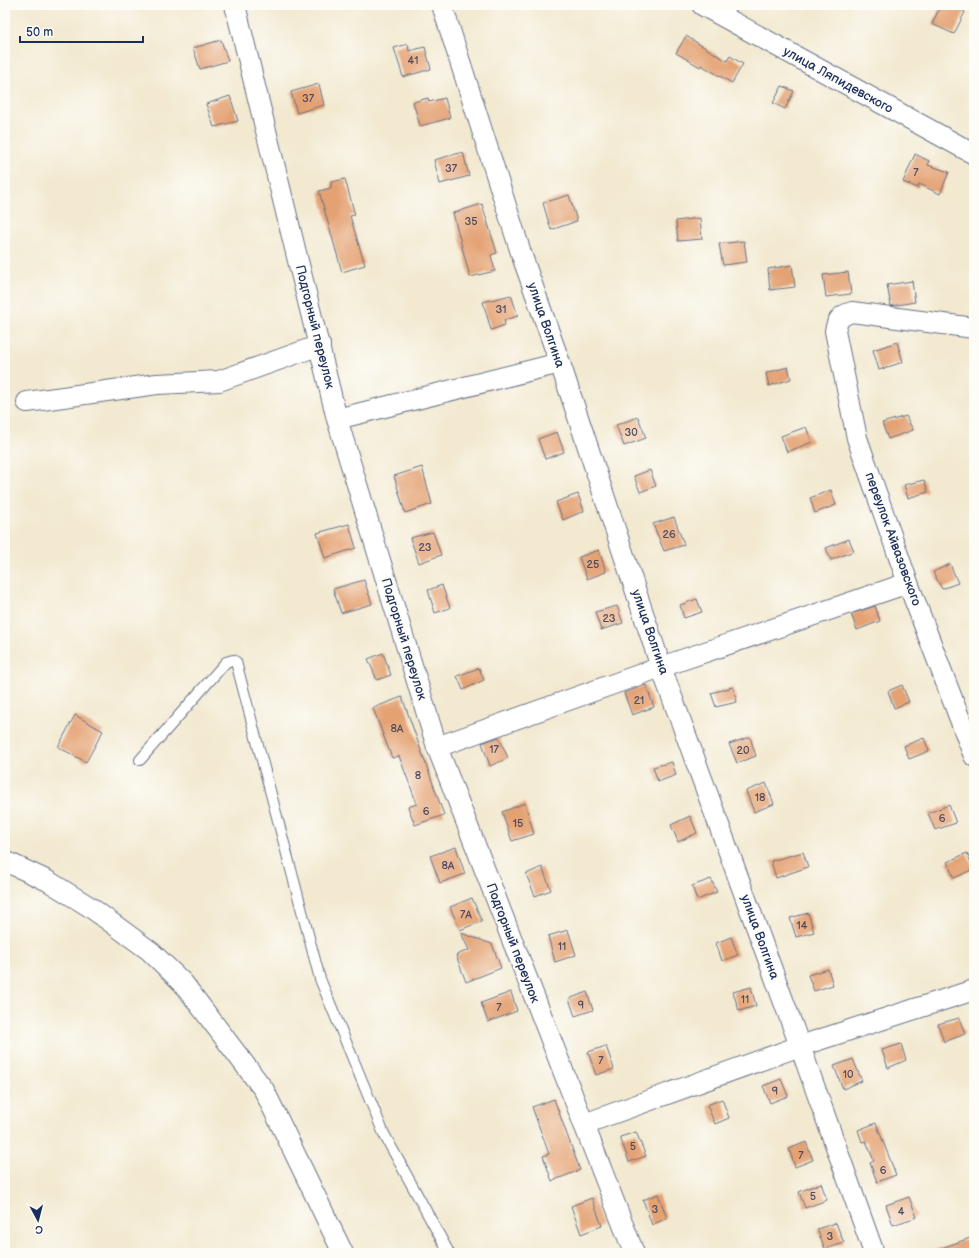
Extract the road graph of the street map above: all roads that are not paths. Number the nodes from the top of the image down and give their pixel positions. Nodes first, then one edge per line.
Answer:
1 (235, 5) edge
2 (442, 5) edge
3 (702, 5) edge
4 (974, 154) edge
5 (974, 328) edge
6 (320, 345) junction
7 (560, 363) junction
8 (27, 402) dead end
9 (338, 419) junction
10 (908, 583) junction
11 (661, 667) junction
12 (437, 748) junction
13 (974, 756) edge
14 (140, 760) dead end
15 (5, 861) edge
16 (974, 990) edge
17 (800, 1046) junction
18 (584, 1124) junction
19 (343, 1253) edge
20 (449, 1253) edge
21 (634, 1253) edge
22 (874, 1253) edge

1 - 6 street, Подгорный переулок
2 - 7 street, улица Волгина
3 - 4 street, улица Ляпидевского
5 - 10 street, переулок Айвазовского
6 - 8 street
6 - 9 street, Подгорный переулок
7 - 9 street
7 - 11 street, улица Волгина
9 - 12 street, Подгорный переулок
10 - 11 street
10 - 13 street, переулок Айвазовского
11 - 12 street
11 - 17 street, улица Волгина
12 - 18 street, Подгорный переулок
14 - 20 lane
15 - 19 street
16 - 17 street
17 - 18 street
17 - 22 street, улица Волгина
18 - 21 street, Подгорный переулок

